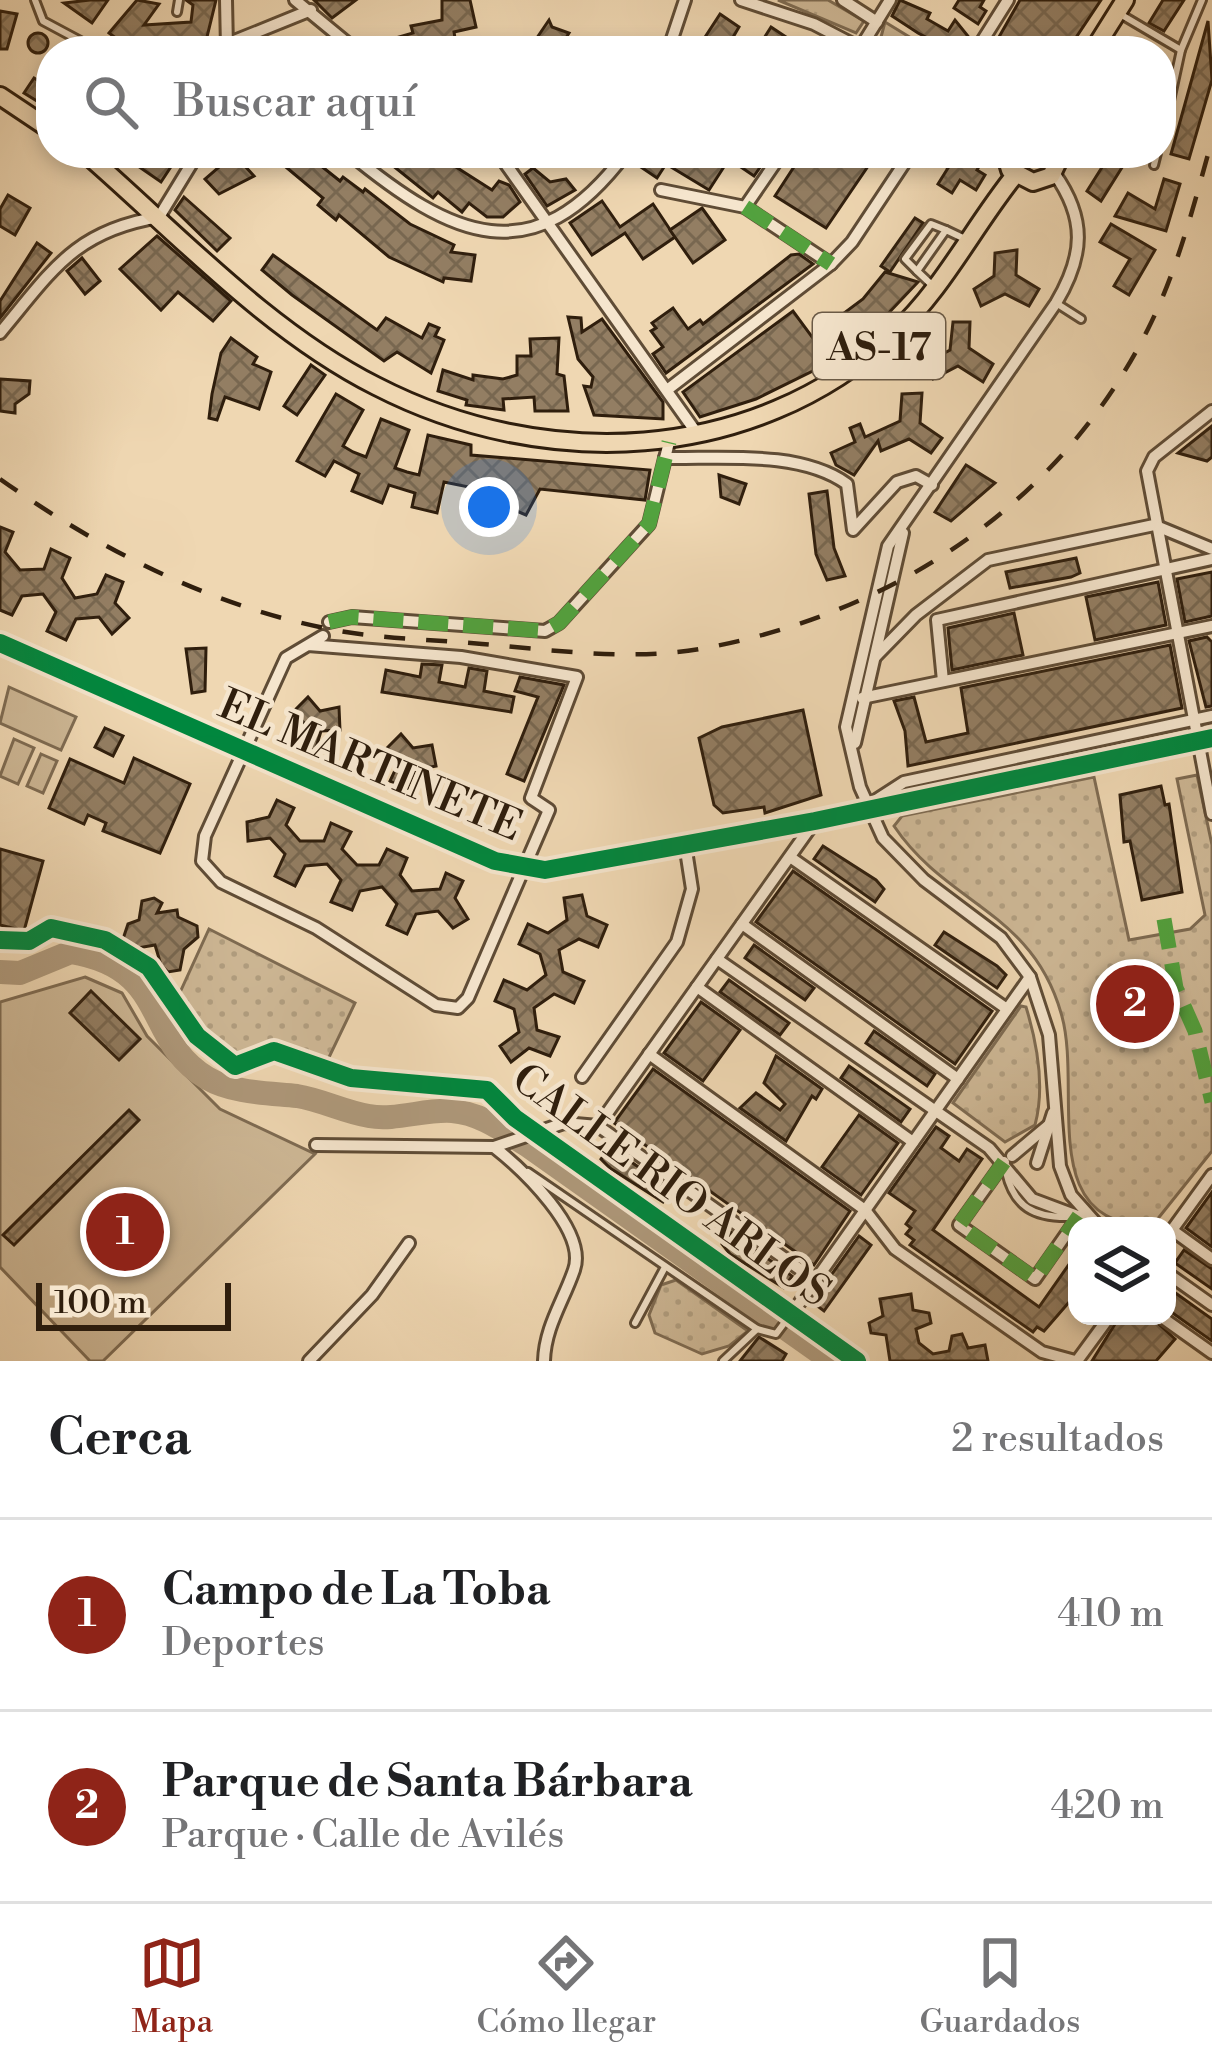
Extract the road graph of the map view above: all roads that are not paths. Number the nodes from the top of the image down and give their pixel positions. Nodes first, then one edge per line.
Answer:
1 (35, 0) edge
2 (179, 0) edge
3 (226, 0) edge
4 (295, 0) edge
5 (686, 0) edge
6 (741, 0) edge
7 (843, 0) edge
8 (890, 0) edge
9 (1008, 0) edge
10 (1202, 0) edge
11 (769, 3) edge
12 (1121, 6) edge
13 (311, 10) junction
14 (177, 11) dead end
15 (877, 22) junction
16 (71, 36) edge
17 (226, 36) edge
18 (251, 36) edge
19 (340, 36) edge
20 (673, 36) edge
21 (833, 36) edge
22 (866, 36) edge
23 (985, 36) edge
24 (1102, 36) edge
25 (1162, 36) edge
26 (1176, 46) edge
27 (1181, 50) junction
28 (1176, 73) edge
29 (0, 96) edge
30 (36, 120) edge
31 (102, 168) edge
32 (188, 168) edge
33 (369, 168) edge
34 (508, 168) edge
35 (613, 168) edge
36 (772, 168) edge
37 (901, 168) edge
38 (1012, 168) edge
39 (1056, 168) edge
40 (1054, 172) junction
41 (1015, 175) junction
42 (661, 190) dead end
43 (746, 208) junction
44 (159, 217) junction
45 (544, 224) junction
46 (946, 230) junction
47 (968, 240) junction
48 (831, 264) junction
49 (917, 272) junction
50 (936, 289) junction
51 (1056, 303) junction
52 (1081, 319) dead end
53 (0, 333) edge
54 (667, 390) junction
55 (1212, 412) edge
56 (699, 438) junction
57 (667, 450) junction
58 (932, 484) junction
59 (1154, 525) junction
60 (1212, 549) edge
61 (1212, 560) edge
62 (1164, 571) junction
63 (885, 594) junction
64 (908, 620) junction
65 (329, 622) dead end
66 (884, 624) junction
67 (1212, 626) edge
68 (1176, 633) junction
69 (323, 636) dead end
70 (0, 644) edge
71 (308, 645) junction
72 (870, 656) junction
73 (944, 681) junction
74 (862, 698) junction
75 (1212, 716) edge
76 (1193, 720) junction
77 (1212, 738) edge
78 (1196, 741) junction
79 (854, 749) junction
80 (244, 751) junction
81 (868, 806) junction
82 (1212, 814) edge
83 (815, 821) junction
84 (685, 844) junction
85 (790, 857) junction
86 (526, 869) junction
87 (742, 924) junction
88 (717, 959) junction
89 (1030, 977) junction
90 (697, 987) junction
91 (1007, 1009) junction
92 (649, 1054) junction
93 (582, 1077) dead end
94 (958, 1079) junction
95 (1055, 1097) junction
96 (934, 1112) junction
97 (1052, 1121) junction
98 (598, 1126) junction
99 (913, 1142) junction
100 (316, 1145) dead end
101 (498, 1145) junction
102 (1008, 1159) junction
103 (1035, 1163) junction
104 (1060, 1166) junction
105 (520, 1167) junction
106 (1212, 1175) edge
107 (1067, 1181) junction
108 (1024, 1184) junction
109 (1047, 1204) junction
110 (865, 1210) junction
111 (1079, 1216) junction
112 (1091, 1217) edge
113 (1176, 1226) edge
114 (1176, 1238) edge
115 (409, 1244) dead end
116 (1212, 1259) edge
117 (665, 1267) junction
118 (1176, 1279) edge
119 (815, 1280) junction
120 (1212, 1305) edge
121 (789, 1316) joint
122 (634, 1323) dead end
123 (1103, 1325) edge
124 (1173, 1325) edge
125 (757, 1329) junction
126 (1212, 1353) edge
127 (309, 1361) edge
128 (544, 1361) edge
129 (723, 1361) edge
130 (1076, 1361) edge

1 - 16 lane
2 - 14 lane
3 - 17 street
4 - 13 street
5 - 20 street
6 - 11 street
7 - 15 street
8 - 15 street
9 - 23 street
10 - 27 lane
11 - 21 street
12 - 24 main road
12 - 25 lane
13 - 18 street
13 - 19 street
15 - 22 street
26 - 27 lane
27 - 28 lane
29 - 30 main road
31 - 44 main road, AS-17
32 - 44 street
33 - 45 street
34 - 45 street
35 - 45 street
36 - 43 street
37 - 48 street
38 - 41 main road
39 - 40 main road
40 - 41 main road
40 - 51 street
41 - 47 main road, AS-17
42 - 43 street
43 - 48 street
44 - 53 street
44 - 57 main road, AS-17
45 - 54 street
46 - 47 lane
46 - 49 lane
46 - 49 lane
47 - 50 main road, AS-17
48 - 54 street
49 - 50 lane
50 - 56 main road, AS-17
51 - 52 lane
51 - 58 street
54 - 56 street
55 - 59 street
56 - 57 main road, AS-17
57 - 58 street
57 - 65 street
58 - 63 street
59 - 60 street
59 - 62 street
59 - 64 street
61 - 62 street
62 - 68 street
62 - 73 street
63 - 64 street
63 - 66 street
63 - 72 street
64 - 66 street
64 - 72 street
66 - 72 street
67 - 68 street
68 - 73 street
68 - 76 street
69 - 71 street
70 - 80 street, EL MARTINETE
71 - 80 street
71 - 86 street
72 - 74 street
72 - 79 street
73 - 74 street
74 - 79 street
75 - 76 street
76 - 78 street
76 - 81 street
77 - 78 street
78 - 81 street
78 - 82 street
79 - 81 street
80 - 86 street, EL MARTINETE
80 - 86 street
81 - 83 street, EL MARTINETE
81 - 89 street
83 - 84 street, EL MARTINETE
83 - 85 street
84 - 86 street, EL MARTINETE
84 - 93 street
85 - 87 street
85 - 91 street
87 - 88 street
87 - 94 street
88 - 90 street
88 - 96 street
89 - 91 street
89 - 95 street
90 - 92 street
90 - 99 street
91 - 94 street
92 - 98 street
92 - 110 street
94 - 96 street
95 - 97 street
95 - 104 street
96 - 99 street
96 - 102 street
97 - 102 street
97 - 103 street
98 - 101 street
98 - 119 street
99 - 110 street
100 - 101 street
101 - 105 street
102 - 103 street
102 - 108 street
102 - 111 lane
102 - 111 street
103 - 104 street
103 - 108 street
104 - 107 street
105 - 117 lane
105 - 128 street
106 - 113 street
107 - 109 street
107 - 112 street
108 - 109 street
109 - 111 street
110 - 119 street
110 - 130 street
114 - 116 street
115 - 127 street
117 - 122 lane
117 - 125 lane
118 - 120 street
119 - 121 street
121 - 125 lane
123 - 130 street
124 - 126 street
125 - 129 lane

